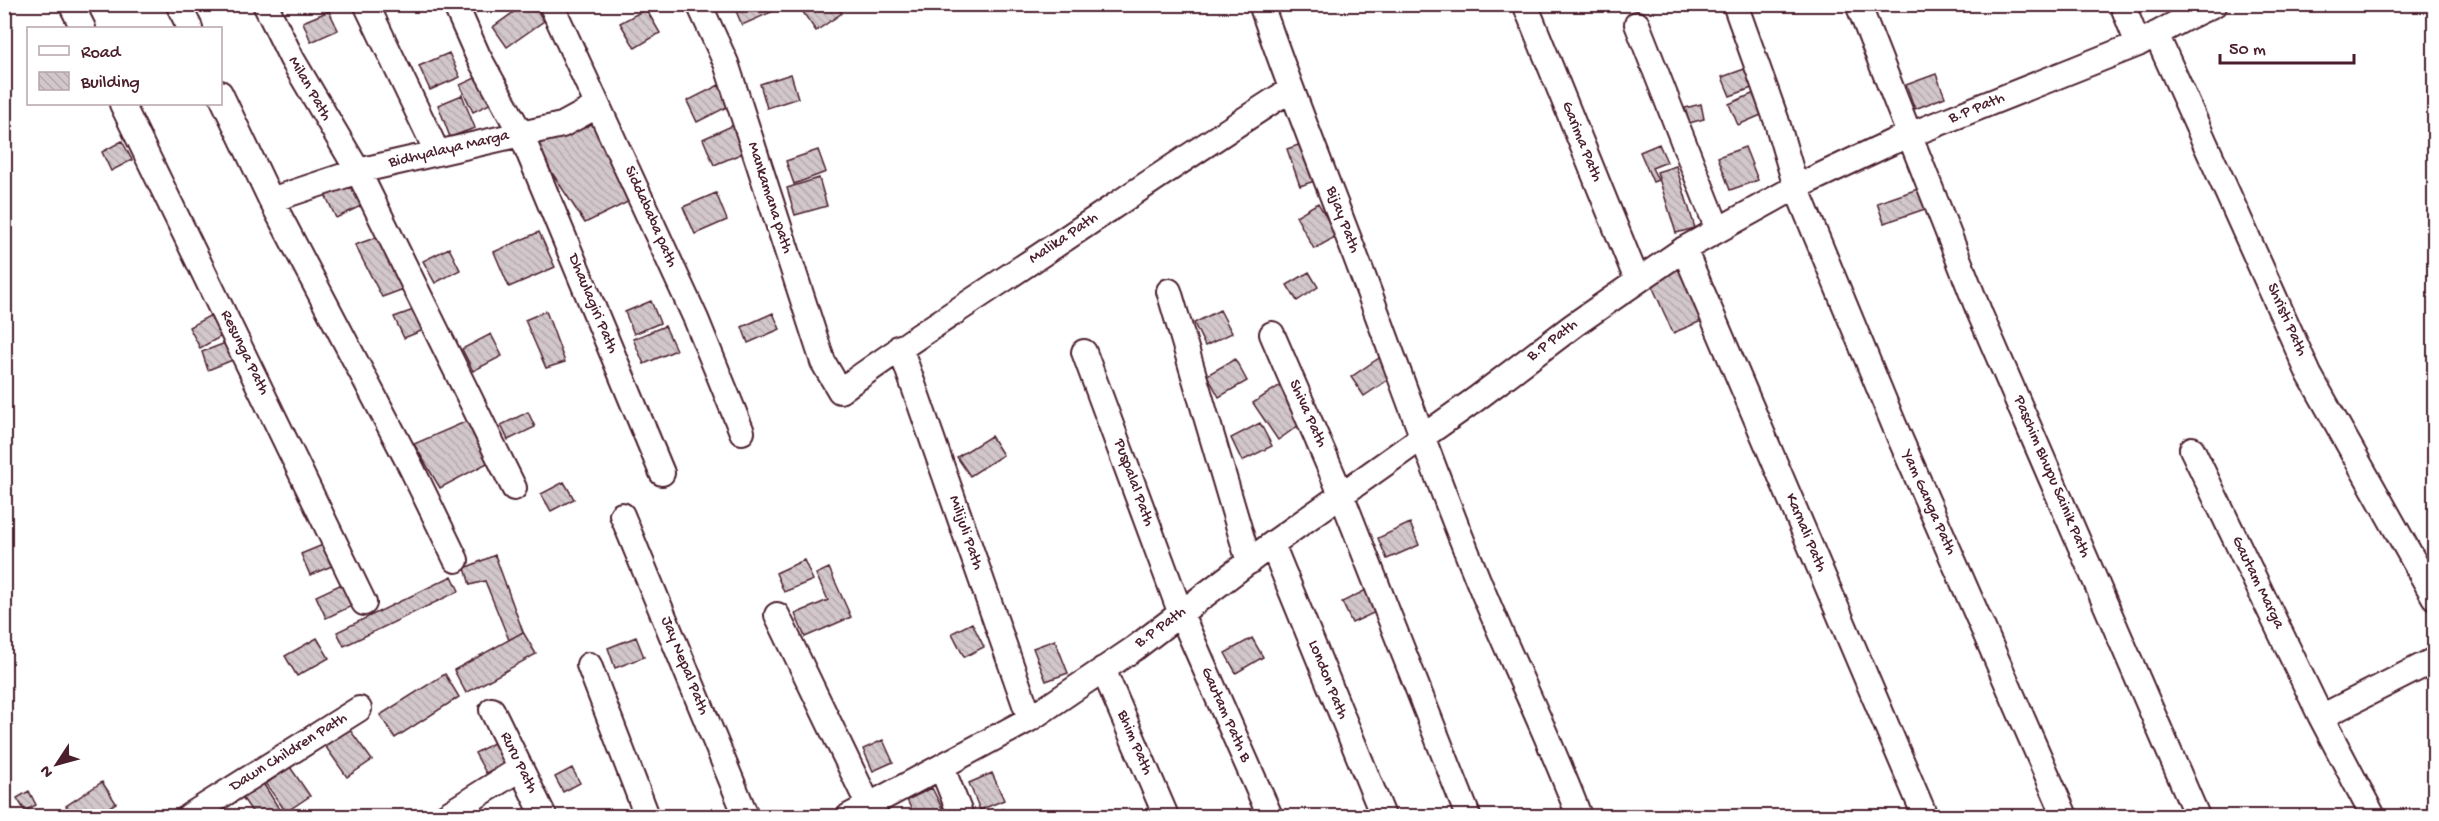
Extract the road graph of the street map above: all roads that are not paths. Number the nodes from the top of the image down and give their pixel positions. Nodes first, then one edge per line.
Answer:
1 (71, 4) edge
2 (178, 4) edge
3 (265, 4) edge
4 (366, 4) edge
5 (454, 4) edge
6 (551, 4) edge
7 (699, 4) edge
8 (1261, 4) edge
9 (1525, 4) edge
10 (1736, 4) edge
11 (1858, 4) edge
12 (2122, 4) edge
13 (2214, 4) edge
14 (2181, 12) edge
15 (1637, 24) dead end
16 (82, 27) edge
17 (190, 27) edge
18 (2147, 39) junction
19 (1290, 90) junction
20 (222, 97) edge
21 (122, 105) edge
22 (597, 106) junction
23 (521, 134) junction
24 (1909, 135) junction
25 (437, 152) junction
26 (358, 171) junction
27 (1796, 187) junction
28 (271, 200) junction
29 (1718, 230) junction
30 (1683, 249) junction
31 (1637, 280) junction
32 (1169, 291) dead end
33 (1272, 334) dead end
34 (900, 347) junction
35 (1084, 352) dead end
36 (840, 391) joint
37 (742, 432) dead end
38 (1420, 436) junction
39 (2193, 449) dead end
40 (662, 473) dead end
41 (514, 488) dead end
42 (1341, 494) junction
43 (622, 515) dead end
44 (1272, 544) junction
45 (456, 560) dead end
46 (1249, 562) junction
47 (2434, 597) edge
48 (364, 603) dead end
49 (1181, 614) junction
50 (777, 615) dead end
51 (2434, 660) edge
52 (589, 666) dead end
53 (1103, 669) junction
54 (359, 709) dead end
55 (492, 710) dead end
56 (2321, 717) junction
57 (1030, 720) junction
58 (521, 768) junction
59 (942, 768) junction
60 (859, 811) edge
61 (189, 816) edge
62 (445, 816) edge
63 (544, 816) edge
64 (647, 816) edge
65 (746, 816) edge
66 (962, 816) edge
67 (1166, 816) edge
68 (1270, 816) edge
69 (1383, 816) edge
70 (1468, 816) edge
71 (1579, 816) edge
72 (1926, 816) edge
73 (2065, 816) edge
74 (2197, 816) edge
75 (2373, 816) edge

1 - 16 street
2 - 17 street
3 - 26 street, Milan Path
4 - 25 street
5 - 23 street, Bidhyalaya Marga
6 - 22 street, Siddababa path
7 - 36 street, Mankamana path
8 - 19 street, Bijay Path
9 - 31 street, Garima Path
10 - 27 street, Yam Ganga Path
11 - 24 street, Paschim Bhupu Sainik Path
12 - 18 street, Shristi Path
13 - 14 street, B.P Path
14 - 18 street, B.P Path
15 - 29 street
18 - 24 street, B.P Path
18 - 47 street, Shristi Path
19 - 34 street, Malika Path
19 - 38 street, Bijay Path
20 - 28 street
21 - 48 street, Resunga Path
22 - 23 street
22 - 37 street, Siddababa path
23 - 25 street, Bidhyalaya Marga
23 - 40 street, Dhaulagiri Path
24 - 27 street, B.P Path
24 - 74 street, Paschim Bhupu Sainik Path
25 - 26 street, Bidhyalaya Marga
26 - 28 street, Bidhyalaya Marga
26 - 41 street, Milan Path
27 - 29 street, B.P Path
27 - 73 street, Yam Ganga Path
28 - 45 street
29 - 30 street, B.P Path
30 - 31 street, B.P Path
30 - 72 street, Karnali Path
31 - 38 street, B.P Path
32 - 46 street
33 - 42 street, Shiva Path
34 - 36 street, Malika Path
34 - 57 street, Milijuli Path
35 - 49 street, Puspalal Path
38 - 42 street, B.P Path
38 - 71 street, Bijay Path
39 - 56 street, Gautam Marga
42 - 44 street, B.P Path
42 - 70 street, Shiva Path
43 - 65 street, Jay Nepal Path
44 - 46 street, B.P Path
44 - 69 street, London Path
46 - 49 street, B.P Path
49 - 53 street, B.P Path
49 - 68 street, Gautam Path B
50 - 60 street
51 - 56 street
52 - 64 street
53 - 57 street, B.P Path
53 - 67 street, Bhim Path
54 - 61 street, Dawn Children Path
55 - 58 street, Ruru Path
56 - 75 street, Gautam Marga
57 - 59 street, B.P Path
58 - 62 street
58 - 63 street, Ruru Path
59 - 60 street, B.P Path
59 - 66 street

